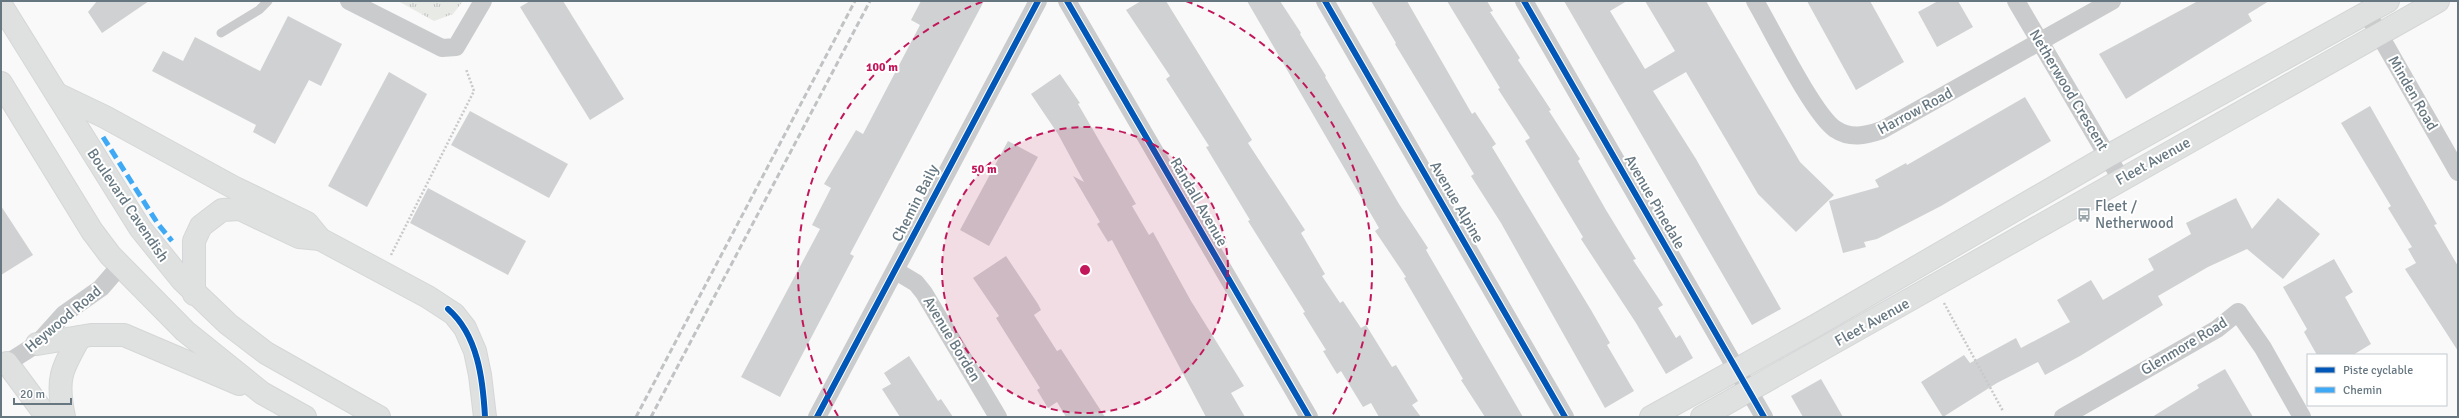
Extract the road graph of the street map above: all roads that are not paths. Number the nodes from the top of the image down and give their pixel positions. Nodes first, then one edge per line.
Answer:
1 (268, 1) edge
2 (349, 1) edge
3 (483, 1) edge
4 (1038, 1) edge
5 (1067, 1) edge
6 (1325, 1) edge
7 (1524, 1) edge
8 (1755, 1) edge
9 (2016, 1) edge
10 (2112, 1) edge
11 (2388, 1) edge
12 (2438, 1) edge
13 (1, 5) edge
14 (2367, 13) junction
15 (221, 33) dead end
16 (2379, 34) junction
17 (2039, 42) junction
18 (1, 83) edge
19 (56, 94) junction
20 (2108, 156) junction
21 (2458, 172) edge
22 (2121, 179) junction
23 (320, 239) junction
24 (120, 266) junction
25 (896, 271) junction
26 (194, 294) junction
27 (80, 337) junction
28 (37, 344) junction
29 (4, 365) edge
30 (1737, 370) junction
31 (1749, 391) junction
32 (262, 393) junction
33 (47, 417) edge
34 (64, 417) edge
35 (305, 417) edge
36 (379, 417) edge
37 (485, 417) edge
38 (817, 417) edge
39 (998, 417) edge
40 (1309, 417) edge
41 (1565, 417) edge
42 (1651, 417) edge
43 (1702, 417) edge
44 (1764, 417) edge
45 (2063, 417) edge
46 (2302, 417) edge

1 - 15 lane
2 - 3 street
4 - 25 street, Chemin Baily
5 - 40 street, Randall Avenue
6 - 41 street, Avenue Alpine
7 - 30 street, Avenue Pinedale
8 - 17 street, Harrow Road
9 - 17 street, Netherwood Crescent
10 - 17 street, Harrow Road
11 - 14 main road, Fleet Avenue
12 - 16 main road, Fleet Avenue
13 - 19 main road, Boulevard Cavendish
14 - 16 street, Minden Road
14 - 20 main road, Fleet Avenue
16 - 21 street, Minden Road
16 - 22 main road, Fleet Avenue
17 - 20 street, Netherwood Crescent
18 - 24 main road
19 - 23 main road
19 - 26 main road, Boulevard Cavendish
20 - 22 street, Netherwood Crescent
20 - 30 main road, Fleet Avenue
22 - 31 main road, Fleet Avenue
23 - 26 main road
23 - 37 main road
24 - 28 street, Heywood Road
24 - 32 main road
25 - 38 street, Chemin Baily
25 - 39 street, Avenue Borden
26 - 36 main road, Boulevard Cavendish
27 - 28 main road
27 - 32 main road
27 - 34 main road
28 - 29 street, Heywood Road
29 - 33 main road
30 - 31 street, Avenue Pinedale
30 - 42 main road, Fleet Avenue
31 - 43 main road, Fleet Avenue
31 - 44 street, Avenue Pinedale
32 - 35 main road
45 - 46 street, Glenmore Road

